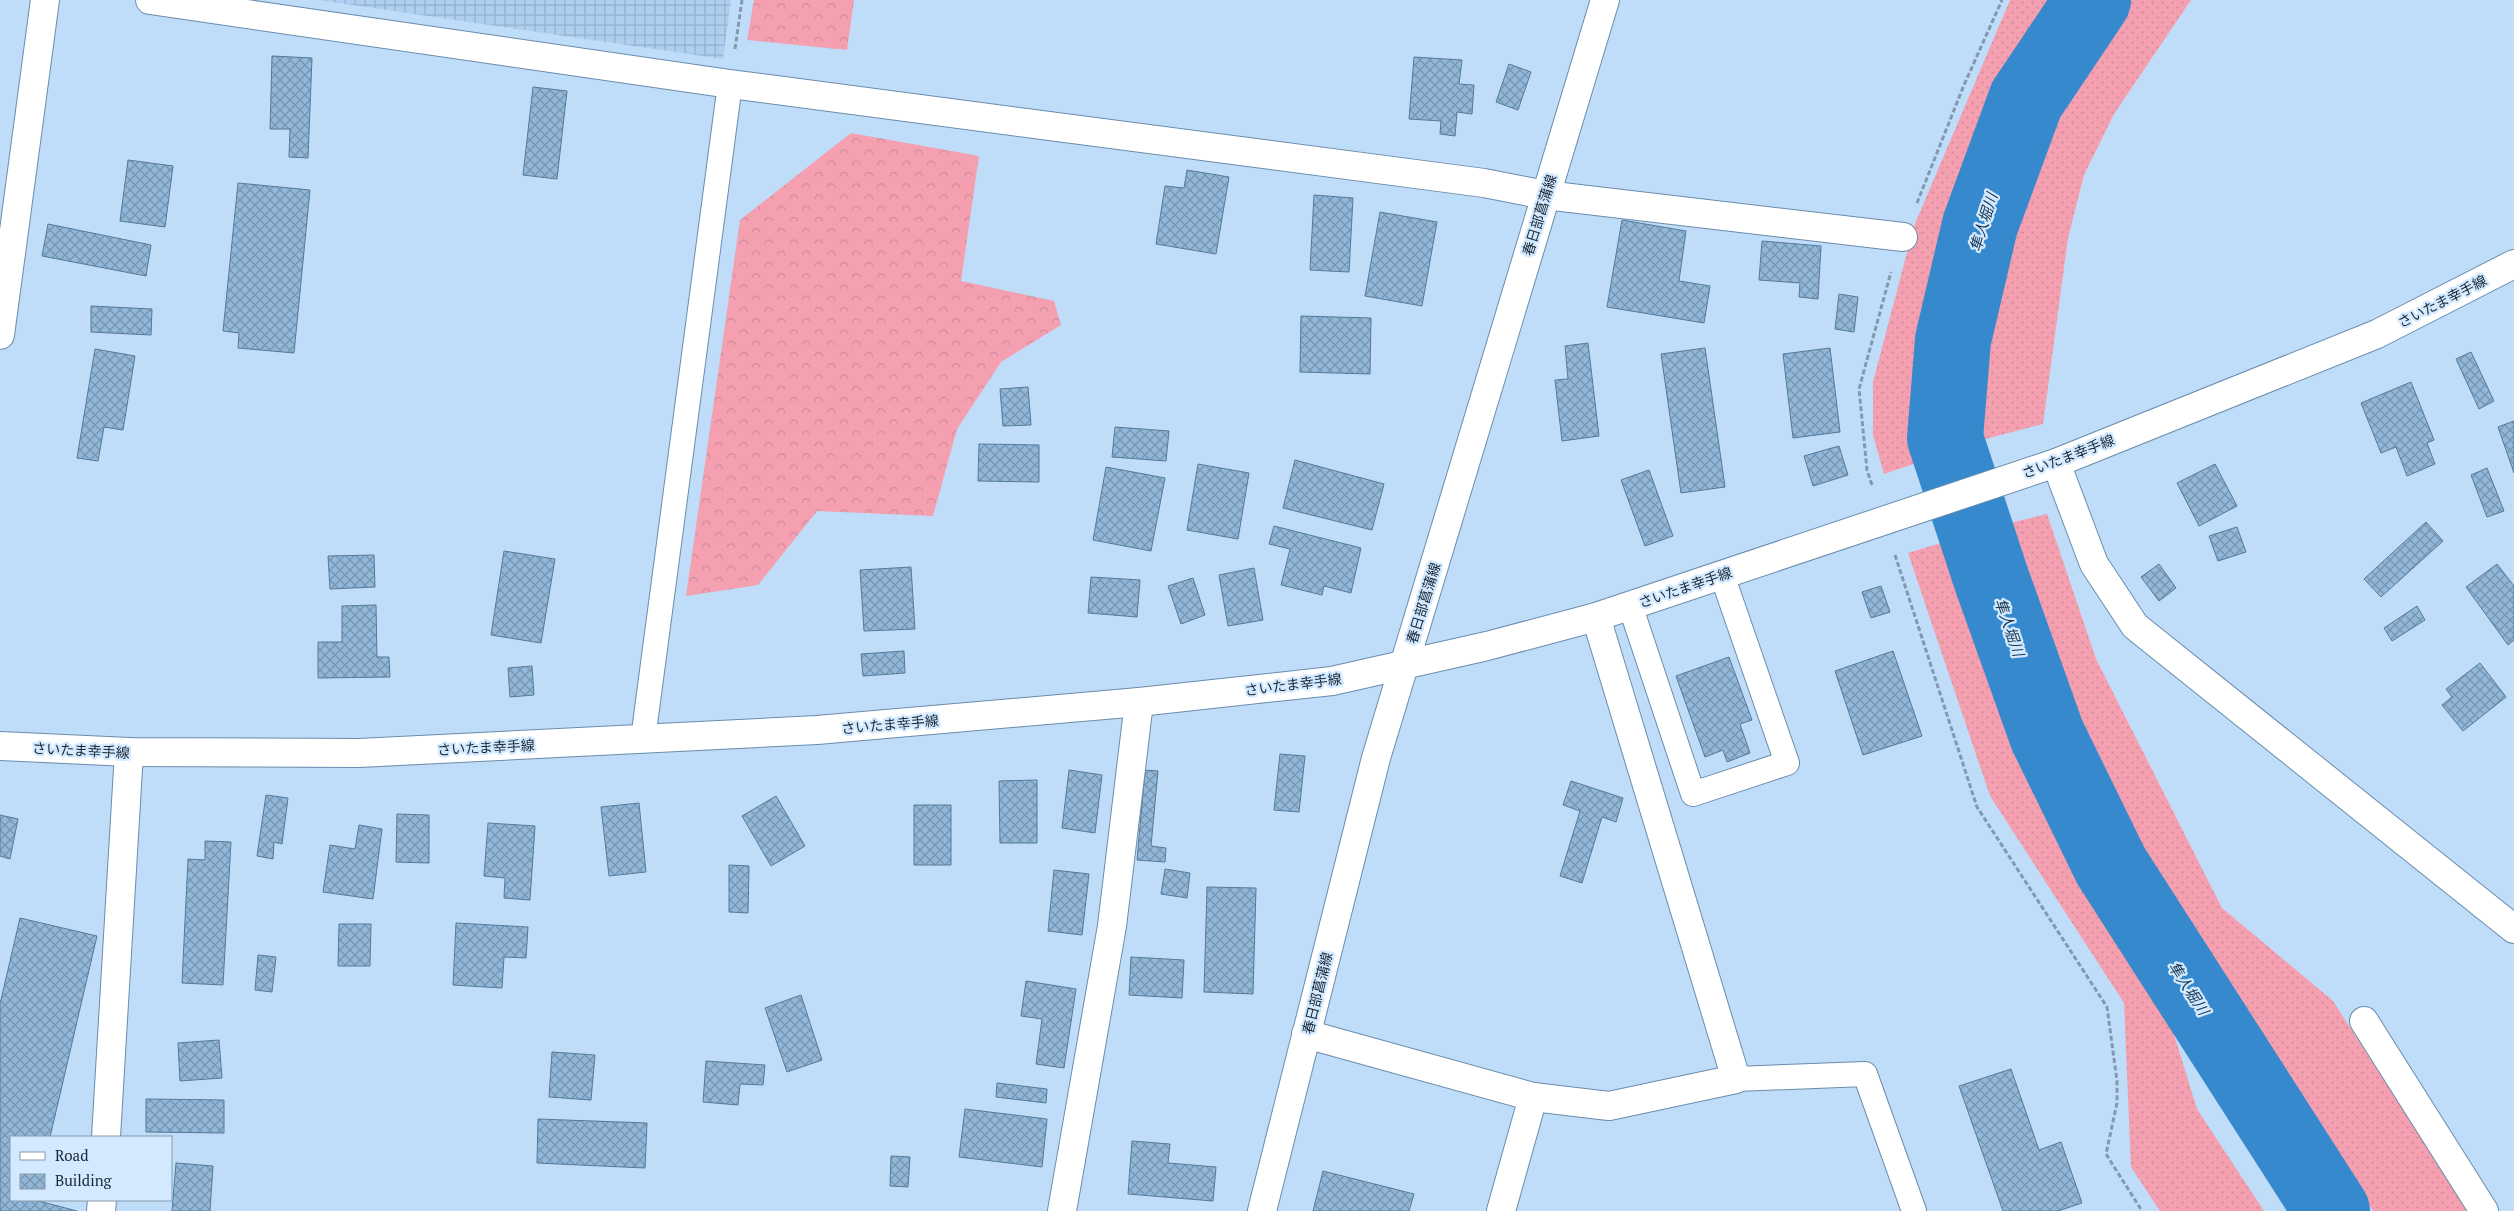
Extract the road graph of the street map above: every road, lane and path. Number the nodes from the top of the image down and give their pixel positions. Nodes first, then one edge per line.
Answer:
1 (45, 0) edge
2 (150, 0) edge
3 (742, 0) edge
4 (1605, 0) edge
5 (730, 84) junction
6 (1545, 195) junction
7 (1903, 237) dead end
8 (2514, 264) edge
9 (0, 335) edge
10 (2056, 463) junction
11 (1883, 520) junction
12 (1722, 574) junction
13 (1630, 605) junction
14 (1596, 617) junction
15 (1404, 666) junction
16 (1139, 702) junction
17 (643, 739) junction
18 (0, 746) edge
19 (129, 752) junction
20 (2514, 929) edge
21 (2364, 1021) dead end
22 (1306, 1034) junction
23 (1736, 1079) junction
24 (1533, 1097) junction
25 (106, 1136) edge
26 (1062, 1211) edge
27 (1262, 1211) edge
28 (1501, 1211) edge
29 (1914, 1211) edge
30 (2142, 1211) edge
31 (2484, 1211) edge

1 - 9 street
2 - 5 street
3 - 5 path
4 - 6 street, 春日部菖蒲線
5 - 6 street
5 - 17 lane
6 - 7 street
6 - 15 street, 春日部菖蒲線
8 - 10 street, さいたま幸手線
10 - 11 street, さいたま幸手線
10 - 20 street
11 - 12 street, さいたま幸手線
11 - 30 path
12 - 13 street, さいたま幸手線
12 - 13 lane
13 - 14 street, さいたま幸手線
14 - 15 street, さいたま幸手線
14 - 23 street
15 - 16 street, さいたま幸手線
15 - 22 street, 春日部菖蒲線
16 - 17 street, さいたま幸手線
16 - 26 street
17 - 19 street, さいたま幸手線
18 - 19 street, さいたま幸手線
19 - 25 street
21 - 31 street
22 - 24 street
22 - 27 street, 春日部菖蒲線
23 - 24 street
23 - 29 lane
24 - 28 street

